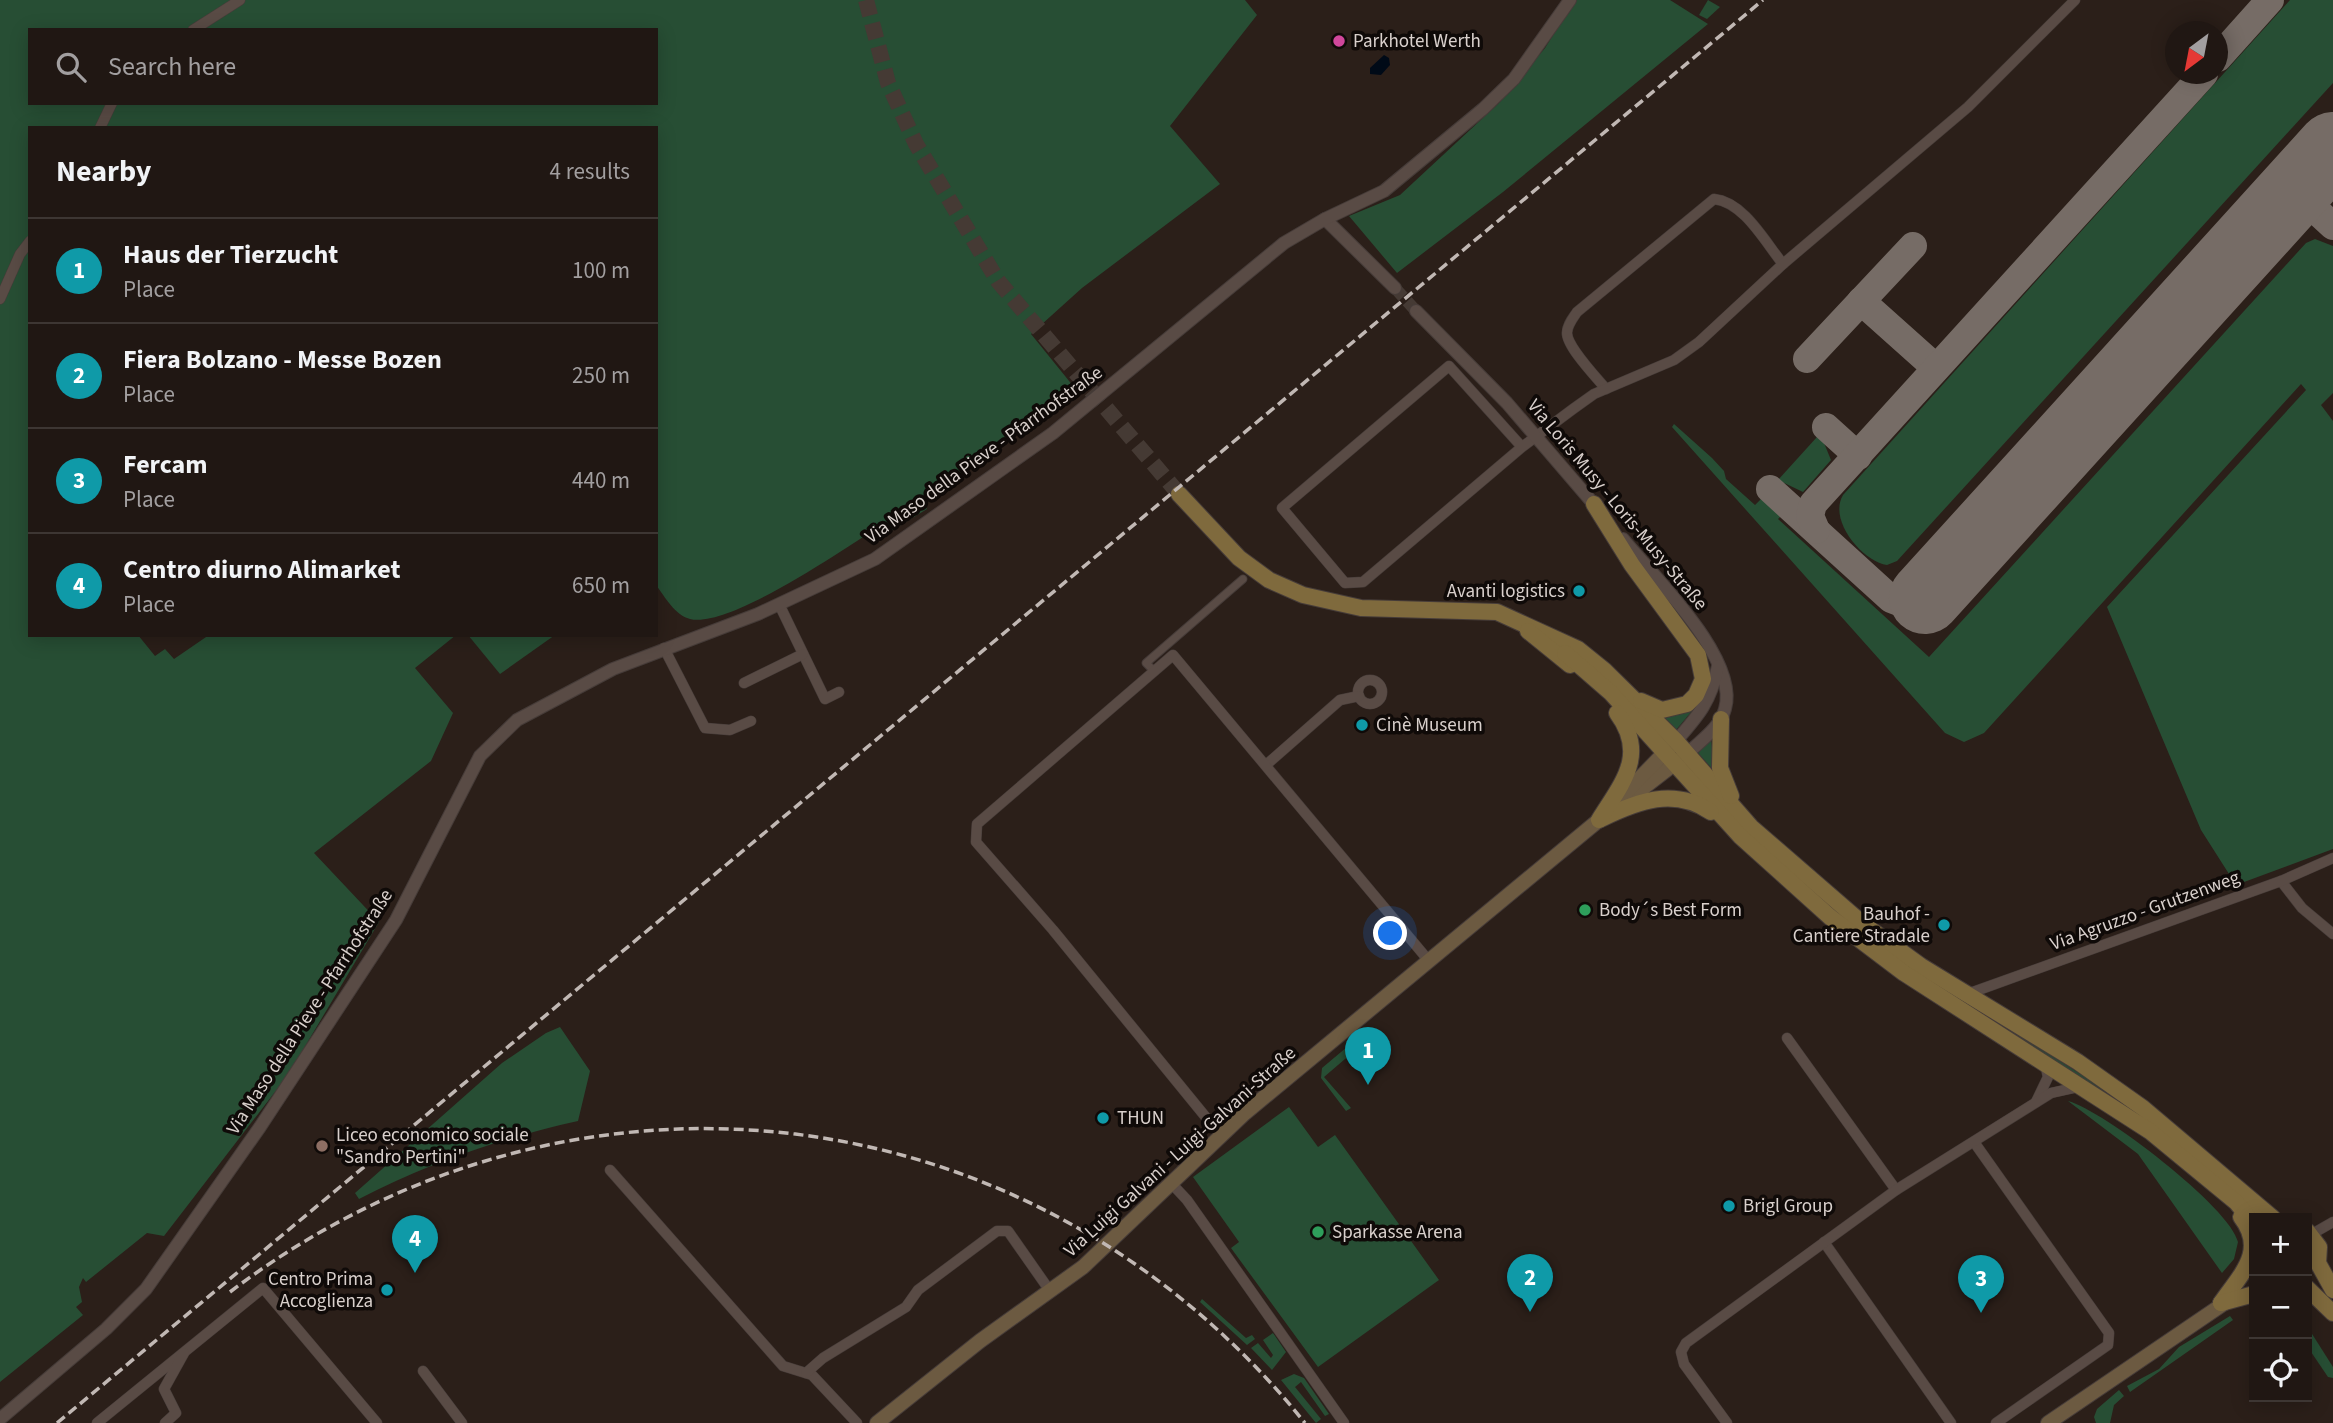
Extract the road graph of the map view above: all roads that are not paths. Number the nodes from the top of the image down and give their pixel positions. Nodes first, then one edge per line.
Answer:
1 (240, 0) edge
2 (1570, 0) edge
3 (2075, 0) edge
4 (196, 28) edge
5 (111, 105) edge
6 (101, 126) edge
7 (1325, 219) junction
8 (28, 244) edge
9 (1783, 264) junction
10 (1395, 288) tunnel mouth
11 (0, 299) edge
12 (1416, 311) tunnel mouth
13 (1606, 390) junction
14 (1536, 436) junction
15 (1522, 447) junction
16 (1179, 494) tunnel mouth
17 (1594, 504) junction
18 (1244, 579) dead end
19 (779, 604) junction
20 (1469, 611) junction
21 (1528, 631) junction
22 (664, 648) junction
23 (803, 654) junction
24 (1719, 662) junction
25 (1604, 670) junction
26 (1154, 671) junction
27 (744, 683) dead end
28 (839, 692) dead end
29 (1359, 696) dead end
30 (1721, 719) junction
31 (751, 721) dead end
32 (1681, 747) junction
33 (1668, 759) junction
34 (1266, 765) junction
35 (1598, 820) junction
36 (1727, 823) junction
37 (1746, 823) junction
38 (2333, 858) edge
39 (2281, 881) junction
40 (2333, 934) edge
41 (1429, 961) junction
42 (1970, 997) junction
43 (1787, 1038) dead end
44 (2045, 1062) junction
45 (2085, 1087) junction
46 (2036, 1102) junction
47 (1222, 1136) junction
48 (1974, 1142) junction
49 (610, 1170) dead end
50 (2205, 1176) junction
51 (1172, 1184) junction
52 (1896, 1190) junction
53 (2267, 1213) edge
54 (2249, 1218) edge
55 (2333, 1222) edge
56 (2312, 1231) edge
57 (2312, 1236) edge
58 (1824, 1242) junction
59 (2312, 1269) edge
60 (2249, 1271) edge
61 (2249, 1289) edge
62 (2333, 1290) edge
63 (1050, 1291) junction
64 (2312, 1291) edge
65 (2249, 1295) edge
66 (2312, 1301) edge
67 (2221, 1303) junction
68 (2333, 1315) edge
69 (187, 1346) junction
70 (424, 1371) dead end
71 (806, 1373) junction
72 (0, 1419) edge
73 (372, 1421) edge
74 (97, 1423) edge
75 (165, 1423) edge
76 (462, 1423) edge
77 (857, 1423) edge
78 (877, 1423) edge
79 (1344, 1423) edge
80 (1727, 1423) edge
81 (1951, 1423) edge
82 (1996, 1423) edge
83 (2048, 1423) edge

1 - 4 street
2 - 7 street, Via Maso della Pieve - Pfarrhofstraße
3 - 9 street
5 - 6 street
7 - 10 street
7 - 19 street, Via Maso della Pieve - Pfarrhofstraße
8 - 11 street
9 - 13 street
9 - 13 street
12 - 14 street, Via Loris Musy - Loris-Musy-Straße
13 - 14 street
14 - 15 street
14 - 17 street, Via Loris Musy - Loris-Musy-Straße
15 - 15 street
16 - 20 main road
17 - 24 street, Via Loris Musy - Loris-Musy-Straße
17 - 25 main road
18 - 26 street
19 - 22 street, Via Maso della Pieve - Pfarrhofstraße
19 - 23 street
20 - 21 main road
20 - 25 main road
21 - 33 main road
21 - 35 main road
22 - 31 street
22 - 72 street, Via Maso della Pieve - Pfarrhofstraße
23 - 27 street
23 - 28 street
24 - 30 street
24 - 32 street
25 - 32 main road
26 - 34 street
26 - 47 street
29 - 34 street
30 - 32 street
30 - 37 main road
32 - 33 main road, Via Luigi Galvani - Luigi-Galvani-Straße
32 - 37 main road
33 - 35 main road, Via Luigi Galvani - Luigi-Galvani-Straße
33 - 36 main road
34 - 41 street
35 - 36 main road
35 - 41 main road, Via Luigi Galvani - Luigi-Galvani-Straße
36 - 44 main road
37 - 42 main road
38 - 39 street, Via Agruzzo - Grutzenweg
39 - 40 street
39 - 42 street, Via Agruzzo - Grutzenweg
41 - 47 main road, Via Luigi Galvani - Luigi-Galvani-Straße
42 - 53 main road
43 - 52 street
44 - 45 main road
44 - 46 street
45 - 46 street
45 - 50 main road
46 - 48 street
47 - 51 main road, Via Luigi Galvani - Luigi-Galvani-Straße
48 - 52 street
48 - 82 street
49 - 71 street
50 - 54 main road
50 - 67 main road
51 - 63 main road, Via Luigi Galvani - Luigi-Galvani-Straße
51 - 79 street
52 - 58 street
55 - 56 street
57 - 59 main road
58 - 80 street
58 - 81 street
59 - 62 main road
60 - 67 main road
61 - 67 main road
63 - 71 street
63 - 78 main road, Via Luigi Galvani - Luigi-Galvani-Straße
64 - 68 main road
65 - 67 main road
66 - 68 main road
67 - 83 main road
69 - 73 street
69 - 74 street
69 - 75 street
70 - 76 street
71 - 77 street

